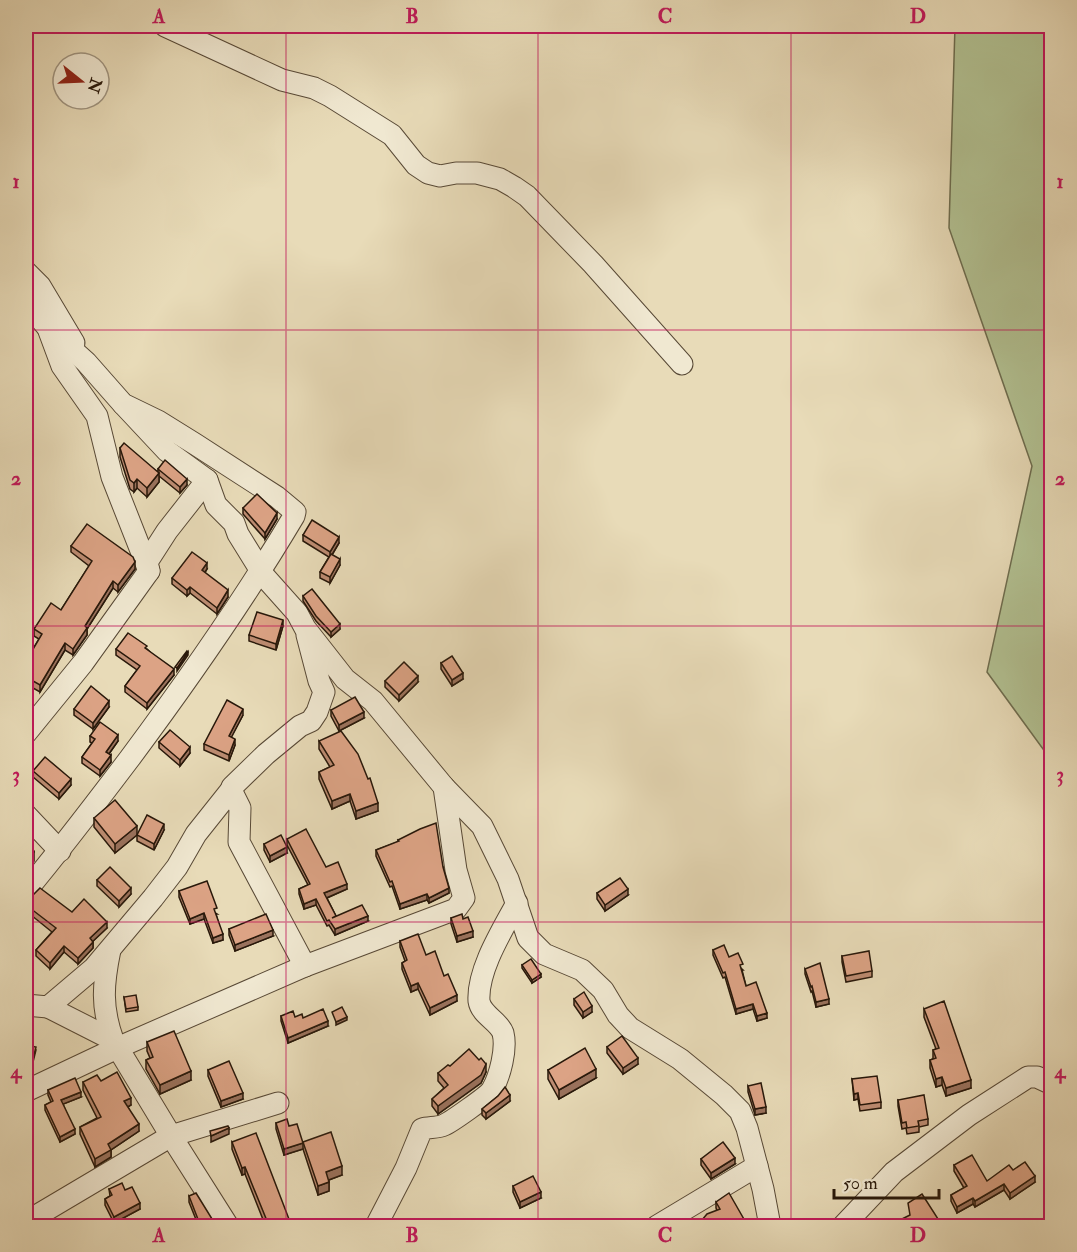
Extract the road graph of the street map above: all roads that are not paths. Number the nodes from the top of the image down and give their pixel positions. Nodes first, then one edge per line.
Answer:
1 (165, 26) edge
2 (26, 272) edge
3 (26, 302) edge
4 (48, 328) junction
5 (86, 362) junction
6 (682, 364) dead end
7 (123, 404) junction
8 (207, 480) junction
9 (261, 570) junction
10 (150, 571) junction
11 (305, 628) junction
12 (26, 734) edge
13 (444, 788) junction
14 (231, 790) junction
15 (26, 815) edge
16 (60, 850) junction
17 (26, 891) edge
18 (517, 903) junction
19 (111, 947) junction
20 (305, 966) junction
21 (26, 1005) edge
22 (48, 1007) junction
23 (115, 1044) junction
24 (1052, 1084) edge
25 (26, 1091) edge
26 (278, 1103) dead end
27 (171, 1136) junction
28 (757, 1166) junction
29 (26, 1222) edge
30 (228, 1227) edge
31 (376, 1227) edge
32 (657, 1227) edge
33 (770, 1227) edge
34 (843, 1227) edge

1 - 6 street
2 - 5 street
3 - 4 street
4 - 5 street
4 - 10 street
5 - 7 street
7 - 8 street
7 - 9 street
8 - 9 street
8 - 10 street
9 - 11 street
9 - 16 street
10 - 12 street
11 - 13 street
11 - 14 street
13 - 18 street
13 - 20 street
14 - 19 street
14 - 20 street
15 - 16 street
16 - 17 street
18 - 28 street
18 - 31 street
19 - 22 street
19 - 23 street
20 - 23 street
21 - 22 street
22 - 23 street
23 - 25 street
23 - 27 street
24 - 34 street
26 - 27 street
27 - 29 street
27 - 30 street
28 - 32 street
28 - 33 street

